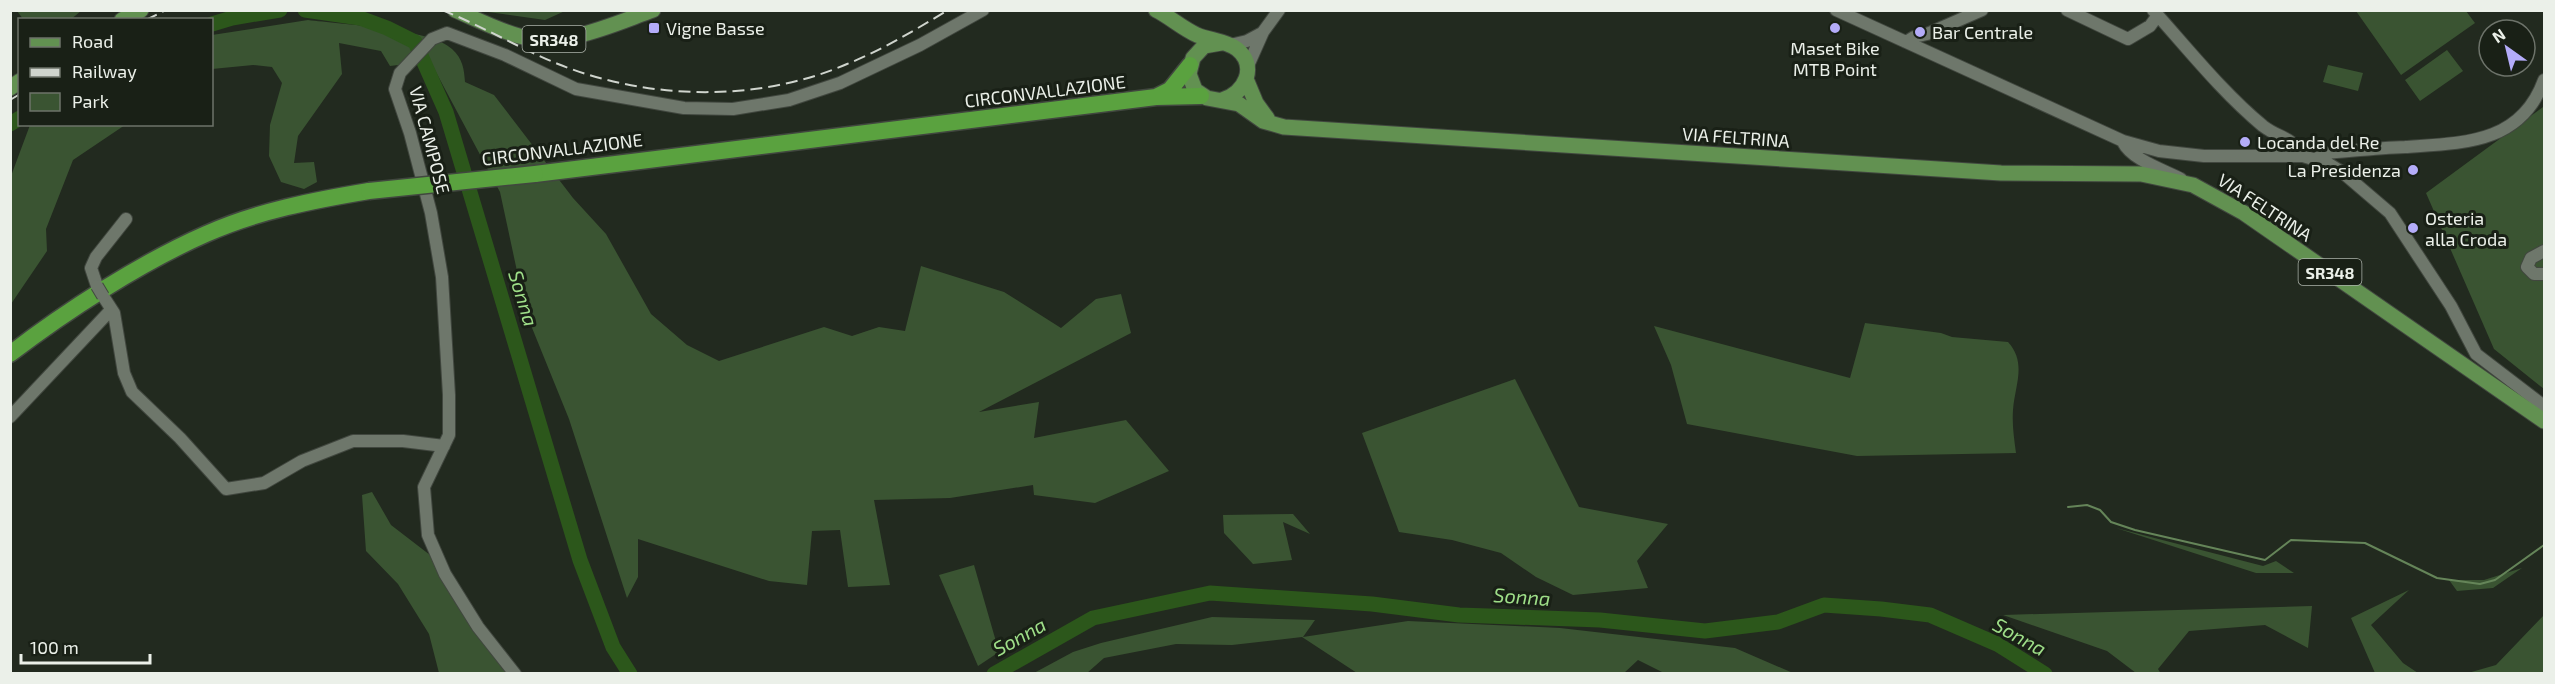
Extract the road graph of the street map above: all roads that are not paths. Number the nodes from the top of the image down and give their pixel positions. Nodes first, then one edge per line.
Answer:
1 (141, 10) edge
2 (455, 10) edge
3 (653, 10) edge
4 (983, 10) edge
5 (1156, 10) edge
6 (1279, 10) edge
7 (1836, 10) edge
8 (1983, 10) edge
9 (2067, 10) edge
10 (2156, 13) edge
11 (1967, 14) edge
12 (126, 18) edge
13 (1183, 28) junction
14 (1263, 32) junction
15 (1906, 42) junction
16 (1225, 44) junction
17 (1191, 61) junction
18 (1247, 73) junction
19 (2544, 80) edge
20 (1202, 96) junction
21 (1155, 97) junction
22 (1222, 100) junction
23 (1276, 125) junction
24 (2123, 141) junction
25 (2187, 154) junction
26 (2309, 158) junction
27 (2186, 181) junction
28 (126, 219) dead end
29 (2544, 251) edge
30 (2544, 274) edge
31 (114, 313) junction
32 (10, 354) edge
33 (2544, 406) edge
34 (10, 417) edge
35 (2544, 421) edge
36 (444, 446) junction
37 (515, 674) edge

1 - 12 main road
2 - 3 main road, SR348
4 - 36 street, VIA CAMPOSE
5 - 13 main road
6 - 14 street
7 - 15 street, VIA FELTRINA
8 - 11 street
9 - 10 street
10 - 26 street
11 - 15 street
13 - 16 main road
13 - 17 main road
14 - 16 street
14 - 18 street
15 - 24 street, VIA FELTRINA
16 - 17 main road
16 - 18 main road
17 - 20 main road
17 - 21 highway, CIRCONVALLAZIONE
18 - 22 main road
18 - 23 main road
19 - 26 street
20 - 21 highway, CIRCONVALLAZIONE
20 - 22 main road, VIA FELTRINA
21 - 32 highway, CIRCONVALLAZIONE, bridge
22 - 23 main road, VIA FELTRINA
23 - 27 main road, VIA FELTRINA
24 - 25 street
24 - 27 street, VIA FELTRINA
25 - 26 street
25 - 27 street
26 - 33 street
27 - 35 main road, VIA FELTRINA / SR348
28 - 31 street
29 - 30 street
31 - 34 street
31 - 36 street
36 - 37 street, VIA CAMPOSE

